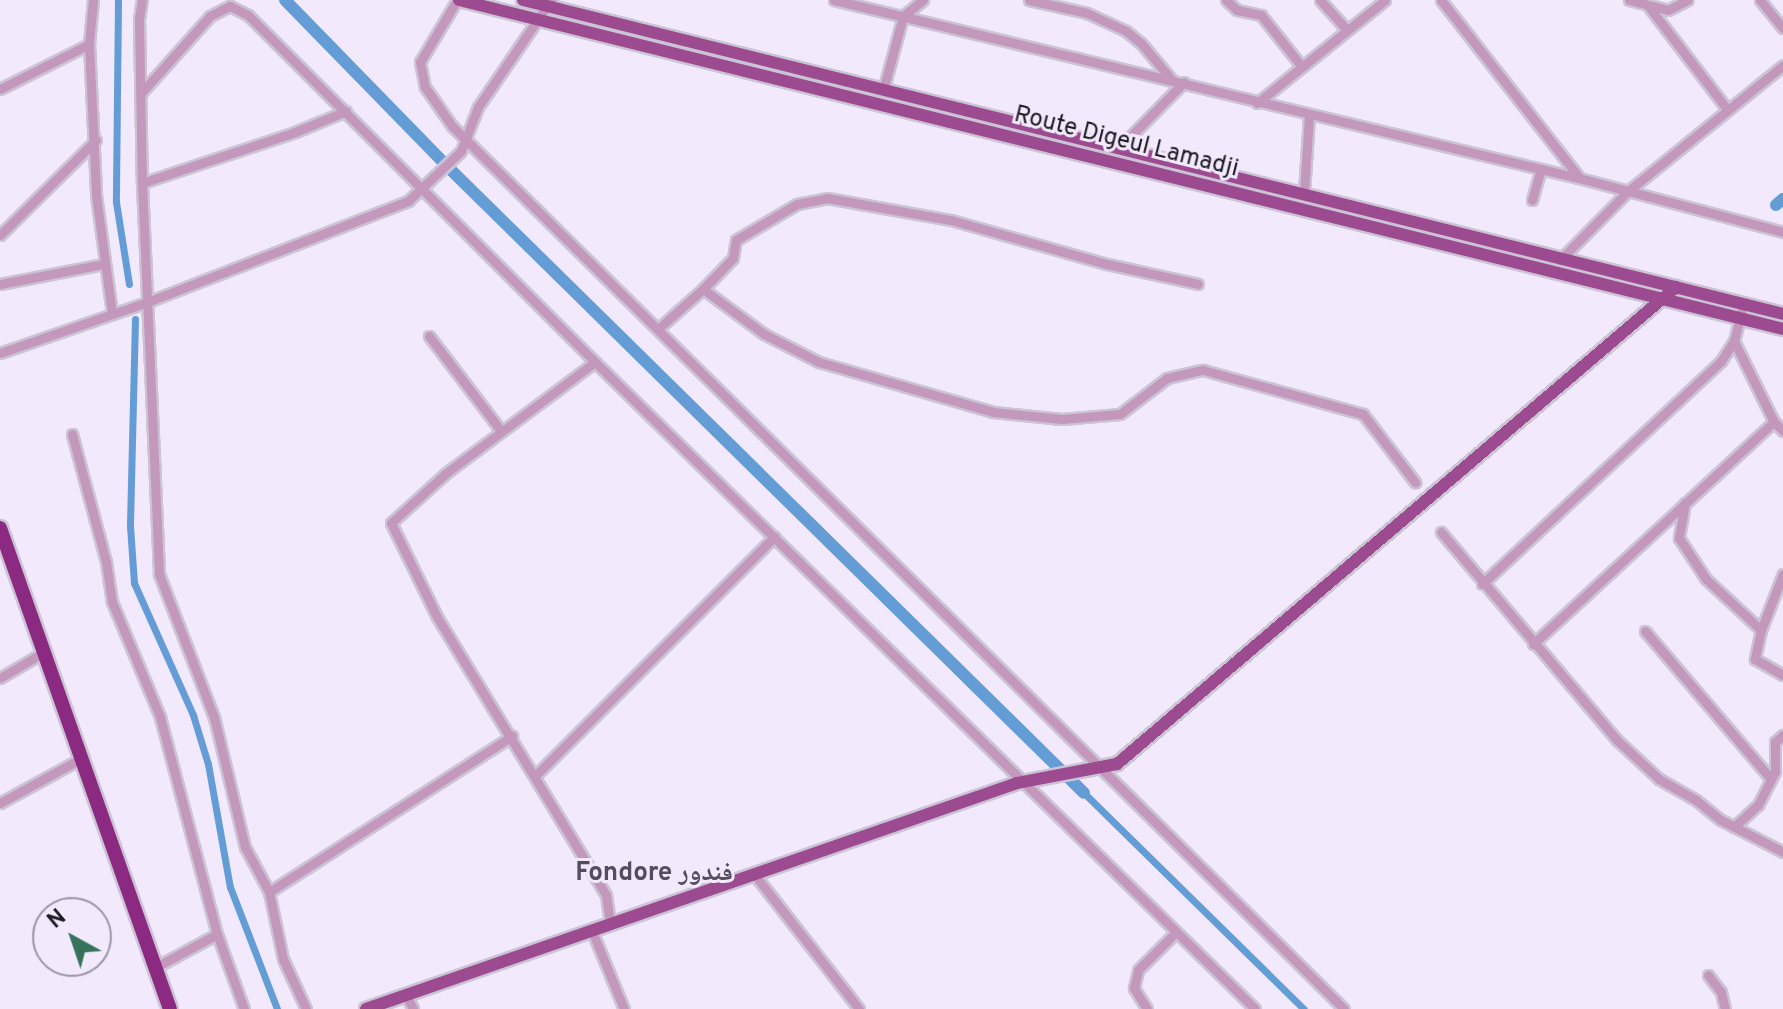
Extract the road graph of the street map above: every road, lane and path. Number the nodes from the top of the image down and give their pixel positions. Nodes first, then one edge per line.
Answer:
1 (93, 0) edge
2 (142, 0) edge
3 (458, 0) edge
4 (523, 0) edge
5 (834, 0) edge
6 (923, 0) edge
7 (1029, 0) edge
8 (1226, 0) edge
9 (1320, 0) edge
10 (1385, 0) edge
11 (1441, 0) edge
12 (1688, 0) edge
13 (1760, 0) edge
14 (1634, 1) edge
15 (549, 3) edge
16 (1649, 7) junction
17 (903, 16) junction
18 (538, 20) junction
19 (1783, 28) edge
20 (1347, 30) junction
21 (89, 44) junction
22 (1783, 65) edge
23 (1302, 67) junction
24 (1172, 79) junction
25 (1184, 82) junction
26 (884, 87) junction
27 (0, 89) edge
28 (142, 92) junction
29 (1257, 103) junction
30 (1727, 109) junction
31 (346, 111) junction
32 (1309, 116) junction
33 (96, 140) junction
34 (465, 140) junction
35 (1120, 147) junction
36 (1541, 169) junction
37 (1579, 178) junction
38 (142, 183) junction
39 (424, 189) junction
40 (1627, 192) junction
41 (1304, 193) junction
42 (1532, 200) dead end
43 (1783, 232) edge
44 (0, 235) edge
45 (1560, 260) junction
46 (104, 264) junction
47 (0, 284) edge
48 (1198, 284) dead end
49 (1676, 287) junction
50 (703, 289) junction
51 (1662, 298) junction
52 (150, 301) junction
53 (1743, 304) junction
54 (112, 314) junction
55 (1783, 314) edge
56 (1739, 318) junction
57 (659, 328) junction
58 (1783, 329) edge
59 (429, 336) dead end
60 (1734, 341) junction
61 (0, 353) edge
62 (595, 362) junction
63 (1774, 422) junction
64 (501, 431) junction
65 (1783, 431) edge
66 (72, 434) dead end
67 (1415, 482) dead end
68 (1685, 503) junction
69 (0, 528) edge
70 (1441, 532) dead end
71 (774, 537) junction
72 (1783, 574) edge
73 (1482, 584) junction
74 (1761, 630) junction
75 (1645, 631) dead end
76 (1533, 644) junction
77 (44, 652) junction
78 (1783, 675) edge
79 (0, 678) edge
80 (512, 736) junction
81 (1779, 739) edge
82 (1783, 753) edge
83 (82, 758) junction
84 (1097, 767) junction
85 (536, 775) junction
86 (1771, 779) junction
87 (1029, 780) junction
88 (0, 803) edge
89 (1734, 827) junction
90 (1783, 852) edge
91 (754, 874) junction
92 (269, 892) junction
93 (610, 924) junction
94 (592, 931) junction
95 (1176, 932) junction
96 (217, 934) junction
97 (156, 967) junction
98 (1708, 975) dead end
99 (406, 995) junction
100 (170, 1009) edge
101 (244, 1009) edge
102 (306, 1009) edge
103 (366, 1009) edge
104 (413, 1009) edge
105 (624, 1009) edge
106 (859, 1009) edge
107 (1147, 1009) edge
108 (1255, 1009) edge
109 (1344, 1009) edge
110 (1725, 1009) edge

1 - 21 street
2 - 28 street
3 - 18 main road, Route Digeul Lamadji
3 - 34 street
4 - 15 main road, Route Digeul Lamadji
5 - 17 street
6 - 17 street
7 - 24 street
8 - 23 street
9 - 20 street
10 - 20 street
11 - 37 street
12 - 16 street
13 - 19 street
14 - 16 street
15 - 18 street
15 - 26 main road, Route Digeul Lamadji
16 - 30 street
17 - 24 street
17 - 26 street
18 - 34 street
18 - 51 main road, Route Digeul Lamadji
20 - 23 street
21 - 27 street
21 - 33 street
22 - 30 street
23 - 29 street
24 - 25 street
25 - 29 street
25 - 35 street
26 - 35 main road, Route Digeul Lamadji
28 - 31 street
28 - 38 street
29 - 32 street
30 - 40 street
31 - 38 street
31 - 39 street
32 - 36 street
32 - 41 street
33 - 44 street
33 - 46 street
34 - 39 street
34 - 57 street
35 - 41 main road, Route Digeul Lamadji
36 - 37 street
36 - 42 street
37 - 40 street
38 - 52 street
39 - 52 street
39 - 62 street
40 - 43 street
40 - 45 street
41 - 45 main road, Route Digeul Lamadji
45 - 49 main road, Route Digeul Lamadji
46 - 47 street
46 - 54 street
48 - 50 street
49 - 51 main road
49 - 53 main road, Route Digeul Lamadji
50 - 57 street
50 - 67 street
51 - 56 main road, Route Digeul Lamadji
51 - 84 main road
52 - 54 street
52 - 92 street
53 - 55 main road, Route Digeul Lamadji
53 - 56 street
54 - 61 street
56 - 58 main road, Route Digeul Lamadji
56 - 60 street
57 - 84 street
59 - 64 street
60 - 63 street
60 - 73 street
62 - 64 street
62 - 71 street
63 - 65 street
63 - 68 street
64 - 80 street
66 - 96 street
68 - 74 street
68 - 76 street
69 - 77 highway
70 - 73 street
71 - 85 street
71 - 87 street
72 - 74 street
73 - 76 street
74 - 78 street
75 - 86 street
76 - 89 street
77 - 79 street
77 - 83 highway
80 - 85 street
80 - 92 street
81 - 82 street
81 - 86 street
83 - 88 street
83 - 97 highway
84 - 87 main road
84 - 109 street
85 - 93 street
86 - 89 street
87 - 91 main road
87 - 95 street
89 - 90 street
91 - 93 main road
91 - 106 street
92 - 102 street
93 - 94 main road
94 - 99 main road
94 - 105 street
95 - 107 street
95 - 108 street
96 - 97 street
96 - 101 street
97 - 100 highway
98 - 110 street
99 - 103 main road
99 - 104 street

